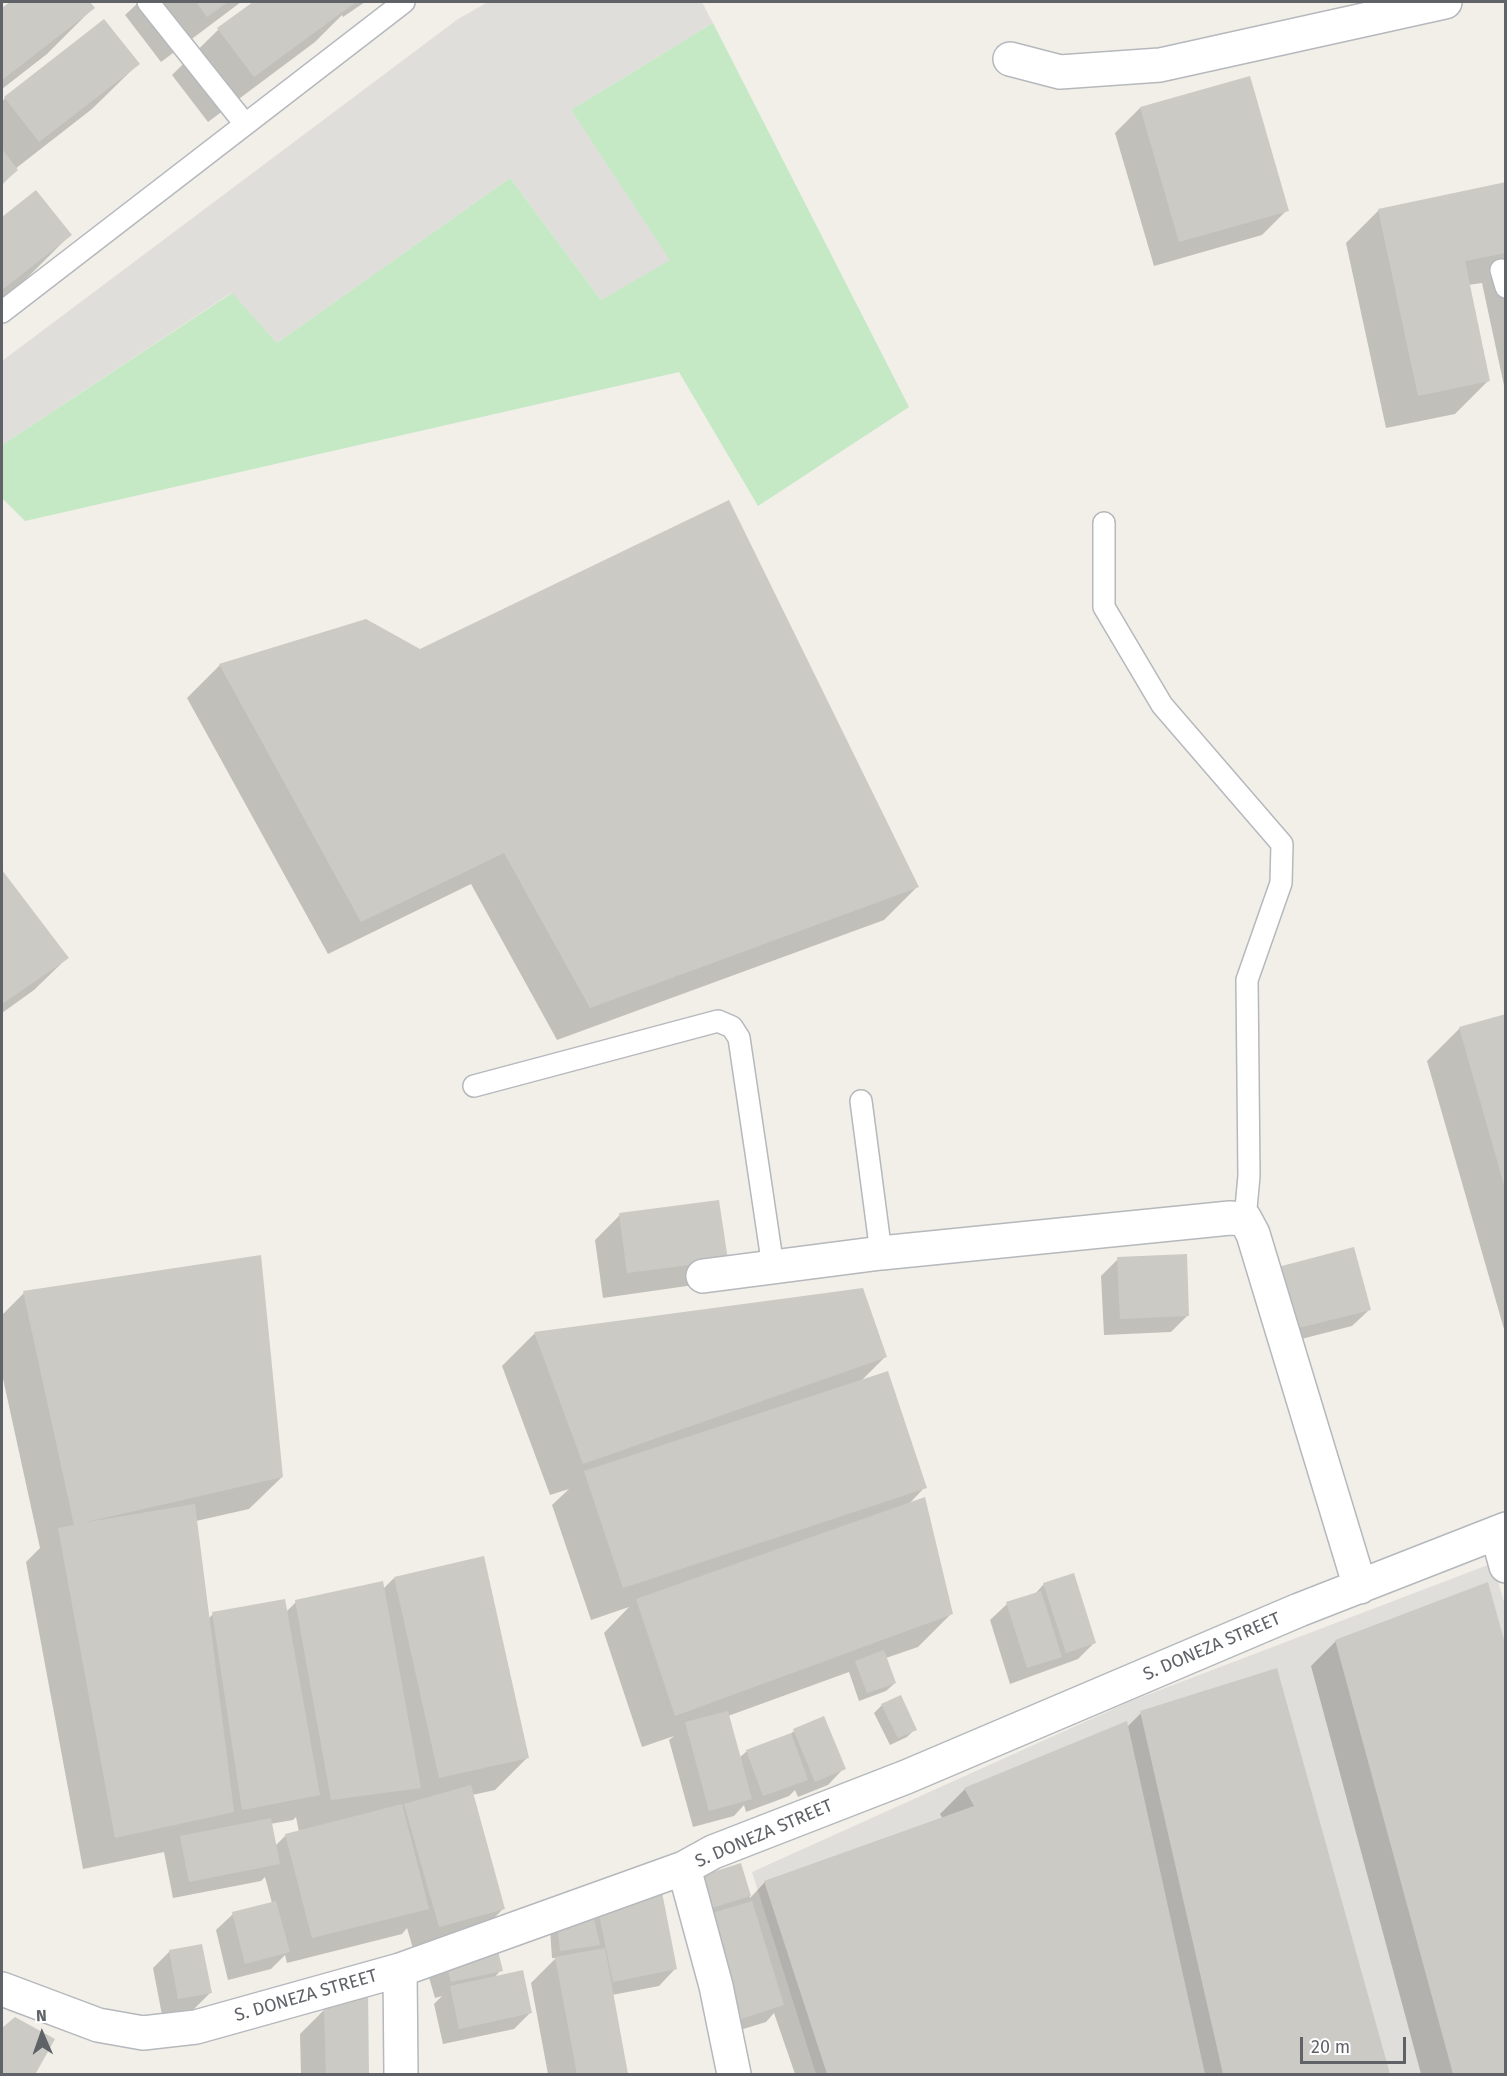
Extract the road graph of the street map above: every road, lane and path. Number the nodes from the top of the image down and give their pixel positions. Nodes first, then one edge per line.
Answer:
1 (148, 2) edge
2 (404, 2) edge
3 (1445, 2) edge
4 (1010, 59) dead end
5 (245, 124) junction
6 (2, 312) edge
7 (1104, 523) dead end
8 (474, 1086) dead end
9 (861, 1101) dead end
10 (1245, 1219) junction
11 (881, 1253) junction
12 (773, 1267) junction
13 (703, 1276) dead end
14 (1501, 1531) edge
15 (1506, 1566) edge
16 (1360, 1587) junction
17 (684, 1868) junction
18 (400, 1970) junction
19 (2, 1989) edge
20 (401, 2074) edge
21 (734, 2074) edge

1 - 5 lane
2 - 5 lane
3 - 4 street
5 - 6 lane
7 - 10 lane
8 - 12 lane
9 - 11 lane
10 - 11 street
10 - 16 street
11 - 12 street
12 - 13 street
14 - 15 street
14 - 16 street, S. DONEZA STREET
16 - 17 street, S. DONEZA STREET
17 - 18 street, S. DONEZA STREET
17 - 21 street
18 - 19 street, S. DONEZA STREET
18 - 20 street

